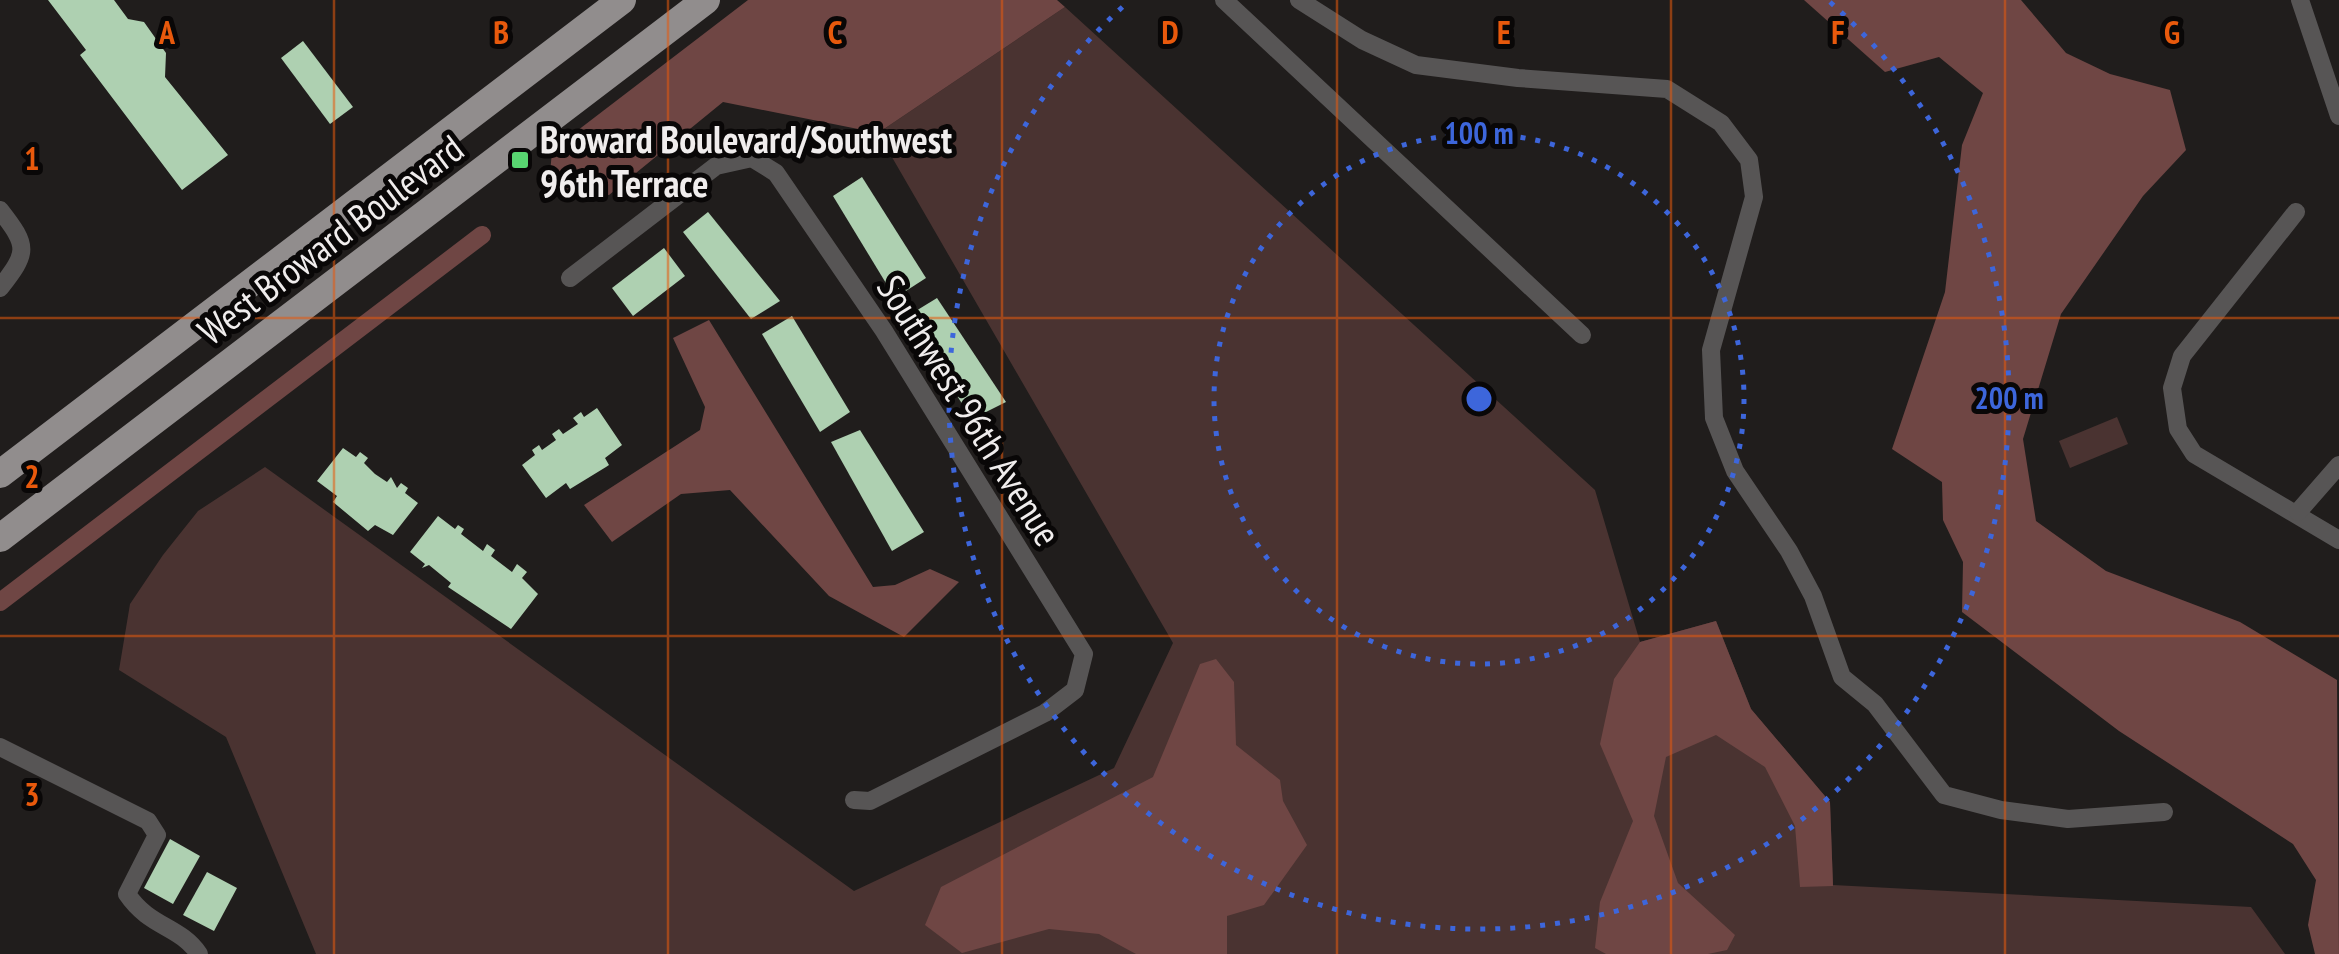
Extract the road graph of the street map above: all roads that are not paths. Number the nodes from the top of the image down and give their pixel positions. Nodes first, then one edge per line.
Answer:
1 (622, 0) edge
2 (706, 0) edge
3 (1224, 0) edge
4 (1299, 0) edge
5 (2300, 0) edge
6 (2339, 116) edge
7 (0, 210) edge
8 (2296, 212) dead end
9 (570, 278) dead end
10 (0, 288) edge
11 (1582, 335) dead end
12 (2339, 465) edge
13 (0, 474) edge
14 (2298, 512) junction
15 (0, 538) edge
16 (2339, 540) edge
17 (0, 747) edge
18 (854, 800) dead end
19 (2164, 812) dead end
20 (199, 954) edge

1 - 13 main road, West Broward Boulevard
2 - 15 main road, West Broward Boulevard
3 - 11 street
4 - 19 street
5 - 6 street
7 - 10 street
8 - 14 street
9 - 18 street, Southwest 96th Avenue
12 - 14 street
14 - 16 street
17 - 20 street

